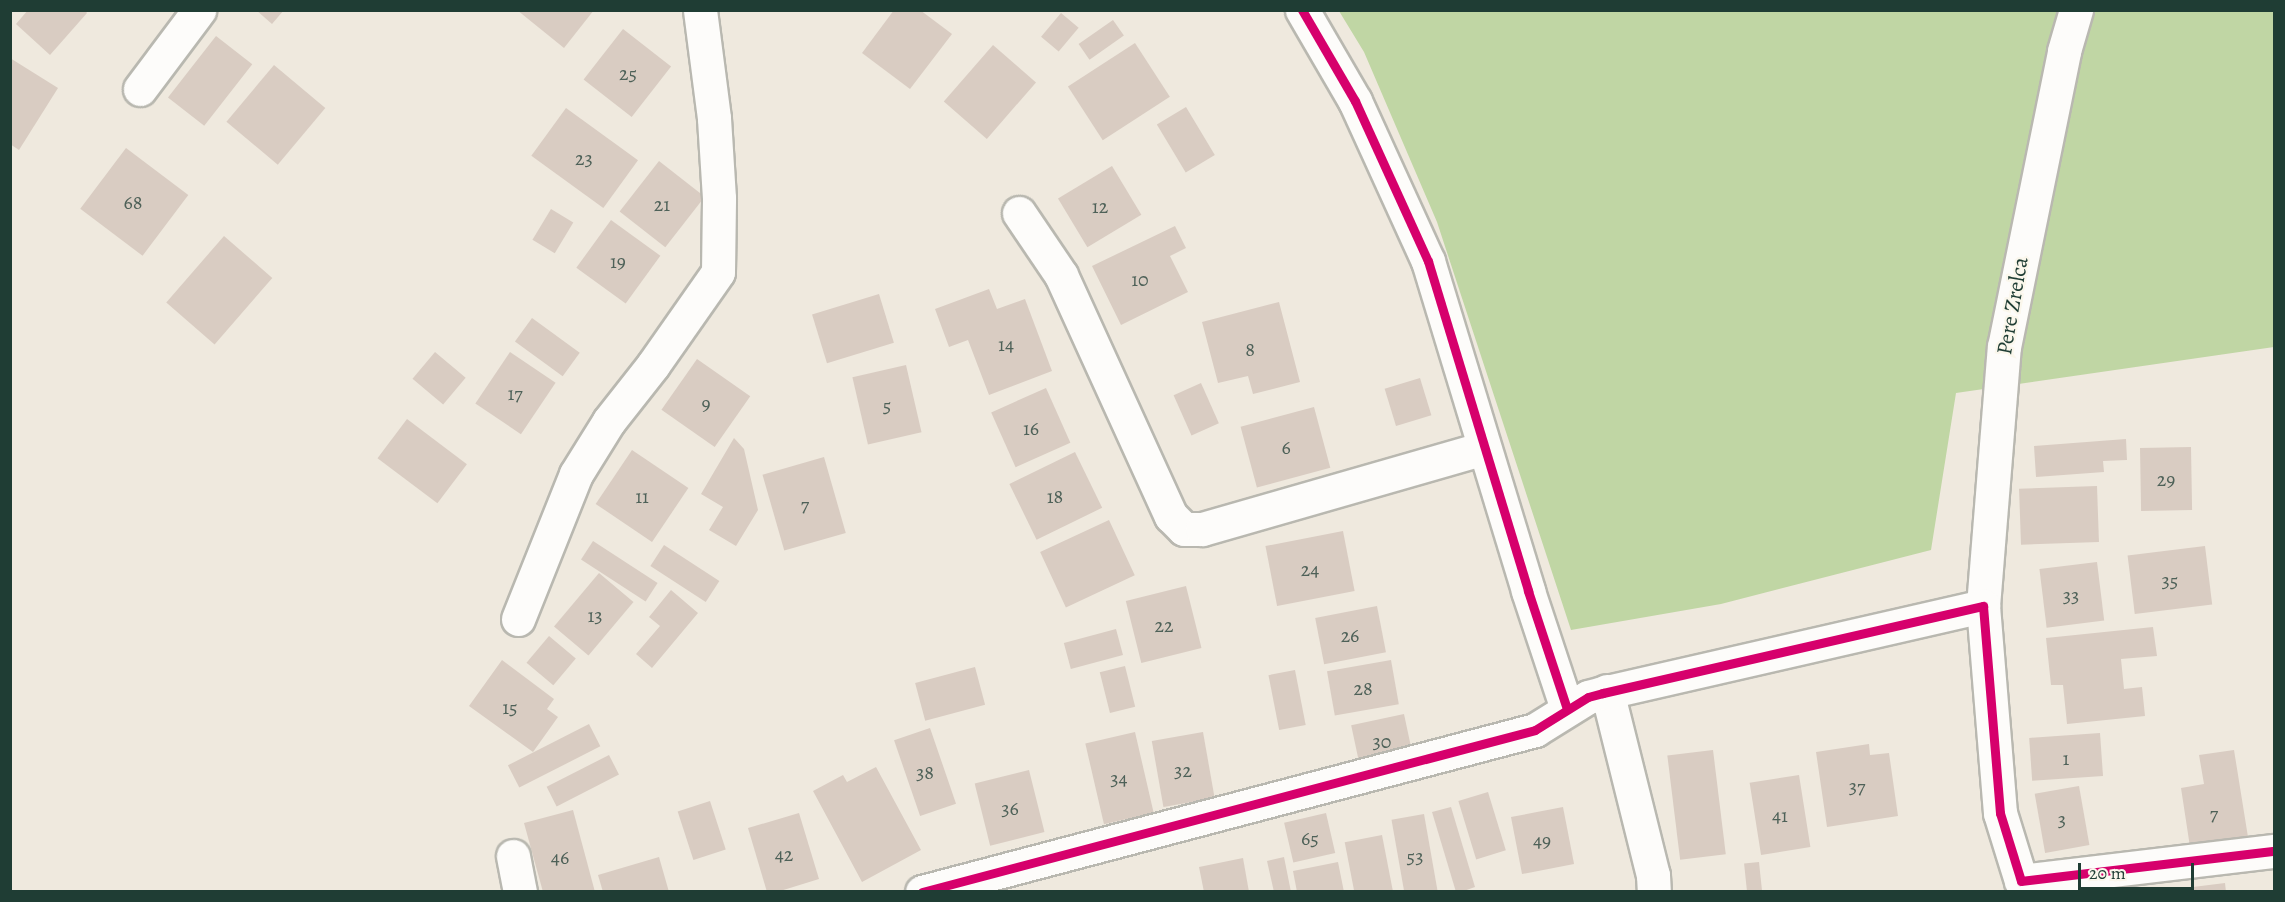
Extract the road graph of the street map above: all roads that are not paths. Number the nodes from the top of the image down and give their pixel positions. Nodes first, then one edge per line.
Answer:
1 (199, 10) edge
2 (700, 10) edge
3 (1302, 10) edge
4 (2076, 10) edge
5 (140, 89) dead end
6 (1019, 213) dead end
7 (1484, 448) junction
8 (1983, 606) junction
9 (518, 619) dead end
10 (1607, 692) junction
11 (1567, 709) junction
12 (2274, 851) edge
13 (513, 856) dead end
14 (520, 891) edge
15 (922, 891) edge
16 (1654, 891) edge

1 - 5 street
2 - 9 street
3 - 7 street
4 - 8 street, Pere Zrelca
6 - 7 street
7 - 11 street
8 - 10 street
8 - 12 street, Pere Zrelca
10 - 11 street
10 - 16 street
11 - 15 street
13 - 14 street

